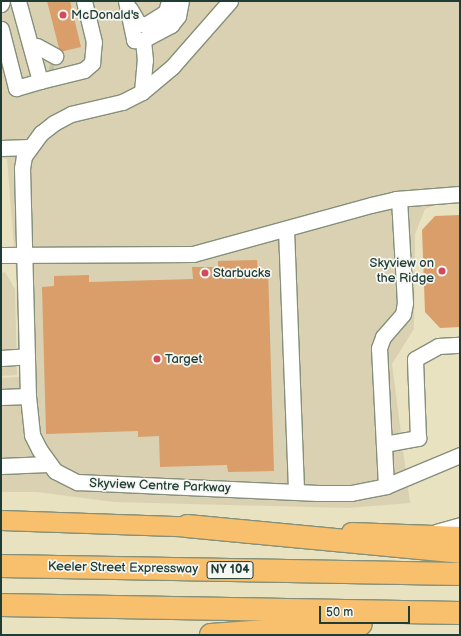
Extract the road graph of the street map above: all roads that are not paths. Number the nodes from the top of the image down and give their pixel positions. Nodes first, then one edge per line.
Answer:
1 (2, 1) edge
2 (18, 1) edge
3 (76, 1) edge
4 (84, 1) edge
5 (169, 1) edge
6 (180, 1) edge
7 (230, 1) edge
8 (127, 3) edge
9 (1, 4) edge
10 (25, 25) junction
11 (1, 29) edge
12 (143, 40) junction
13 (40, 81) junction
14 (142, 92) junction
15 (30, 147) junction
16 (1, 148) edge
17 (460, 194) edge
18 (399, 199) junction
19 (286, 229) junction
20 (24, 254) junction
21 (1, 255) edge
22 (460, 344) edge
23 (27, 356) junction
24 (1, 358) edge
25 (28, 396) junction
26 (1, 397) edge
27 (384, 444) junction
28 (460, 455) edge
29 (48, 464) junction
30 (1, 466) edge
31 (386, 486) junction
32 (296, 492) junction
33 (1, 520) edge
34 (460, 525) edge
35 (187, 526) junction
36 (421, 534) junction
37 (460, 536) edge
38 (460, 552) edge
39 (1, 566) edge
40 (460, 574) edge
41 (1, 605) edge
42 (460, 613) edge
43 (460, 621) edge
44 (211, 635) edge

1 - 9 street
2 - 10 street
3 - 10 street
4 - 13 street
5 - 8 street
6 - 12 street
7 - 14 street, Skyview Centre Parkway
8 - 12 street
10 - 13 street
11 - 13 street
12 - 14 street
14 - 15 street, Skyview Centre Parkway
15 - 16 street
15 - 20 street, Skyview Centre Parkway
17 - 18 street
18 - 19 street
18 - 27 street
19 - 20 street
19 - 32 street
20 - 21 street
20 - 23 street, Skyview Centre Parkway
22 - 27 street
23 - 24 street
23 - 25 street, Skyview Centre Parkway
25 - 26 street
25 - 29 street, Skyview Centre Parkway
27 - 31 street
28 - 31 street, Skyview Centre Parkway
29 - 30 street
29 - 32 street, Skyview Centre Parkway
31 - 32 street, Skyview Centre Parkway
33 - 35 main road
34 - 36 street
35 - 36 main road
35 - 38 highway
36 - 37 main road
39 - 40 highway, Keeler Street Expressway / NY 104
41 - 42 highway
43 - 44 highway

